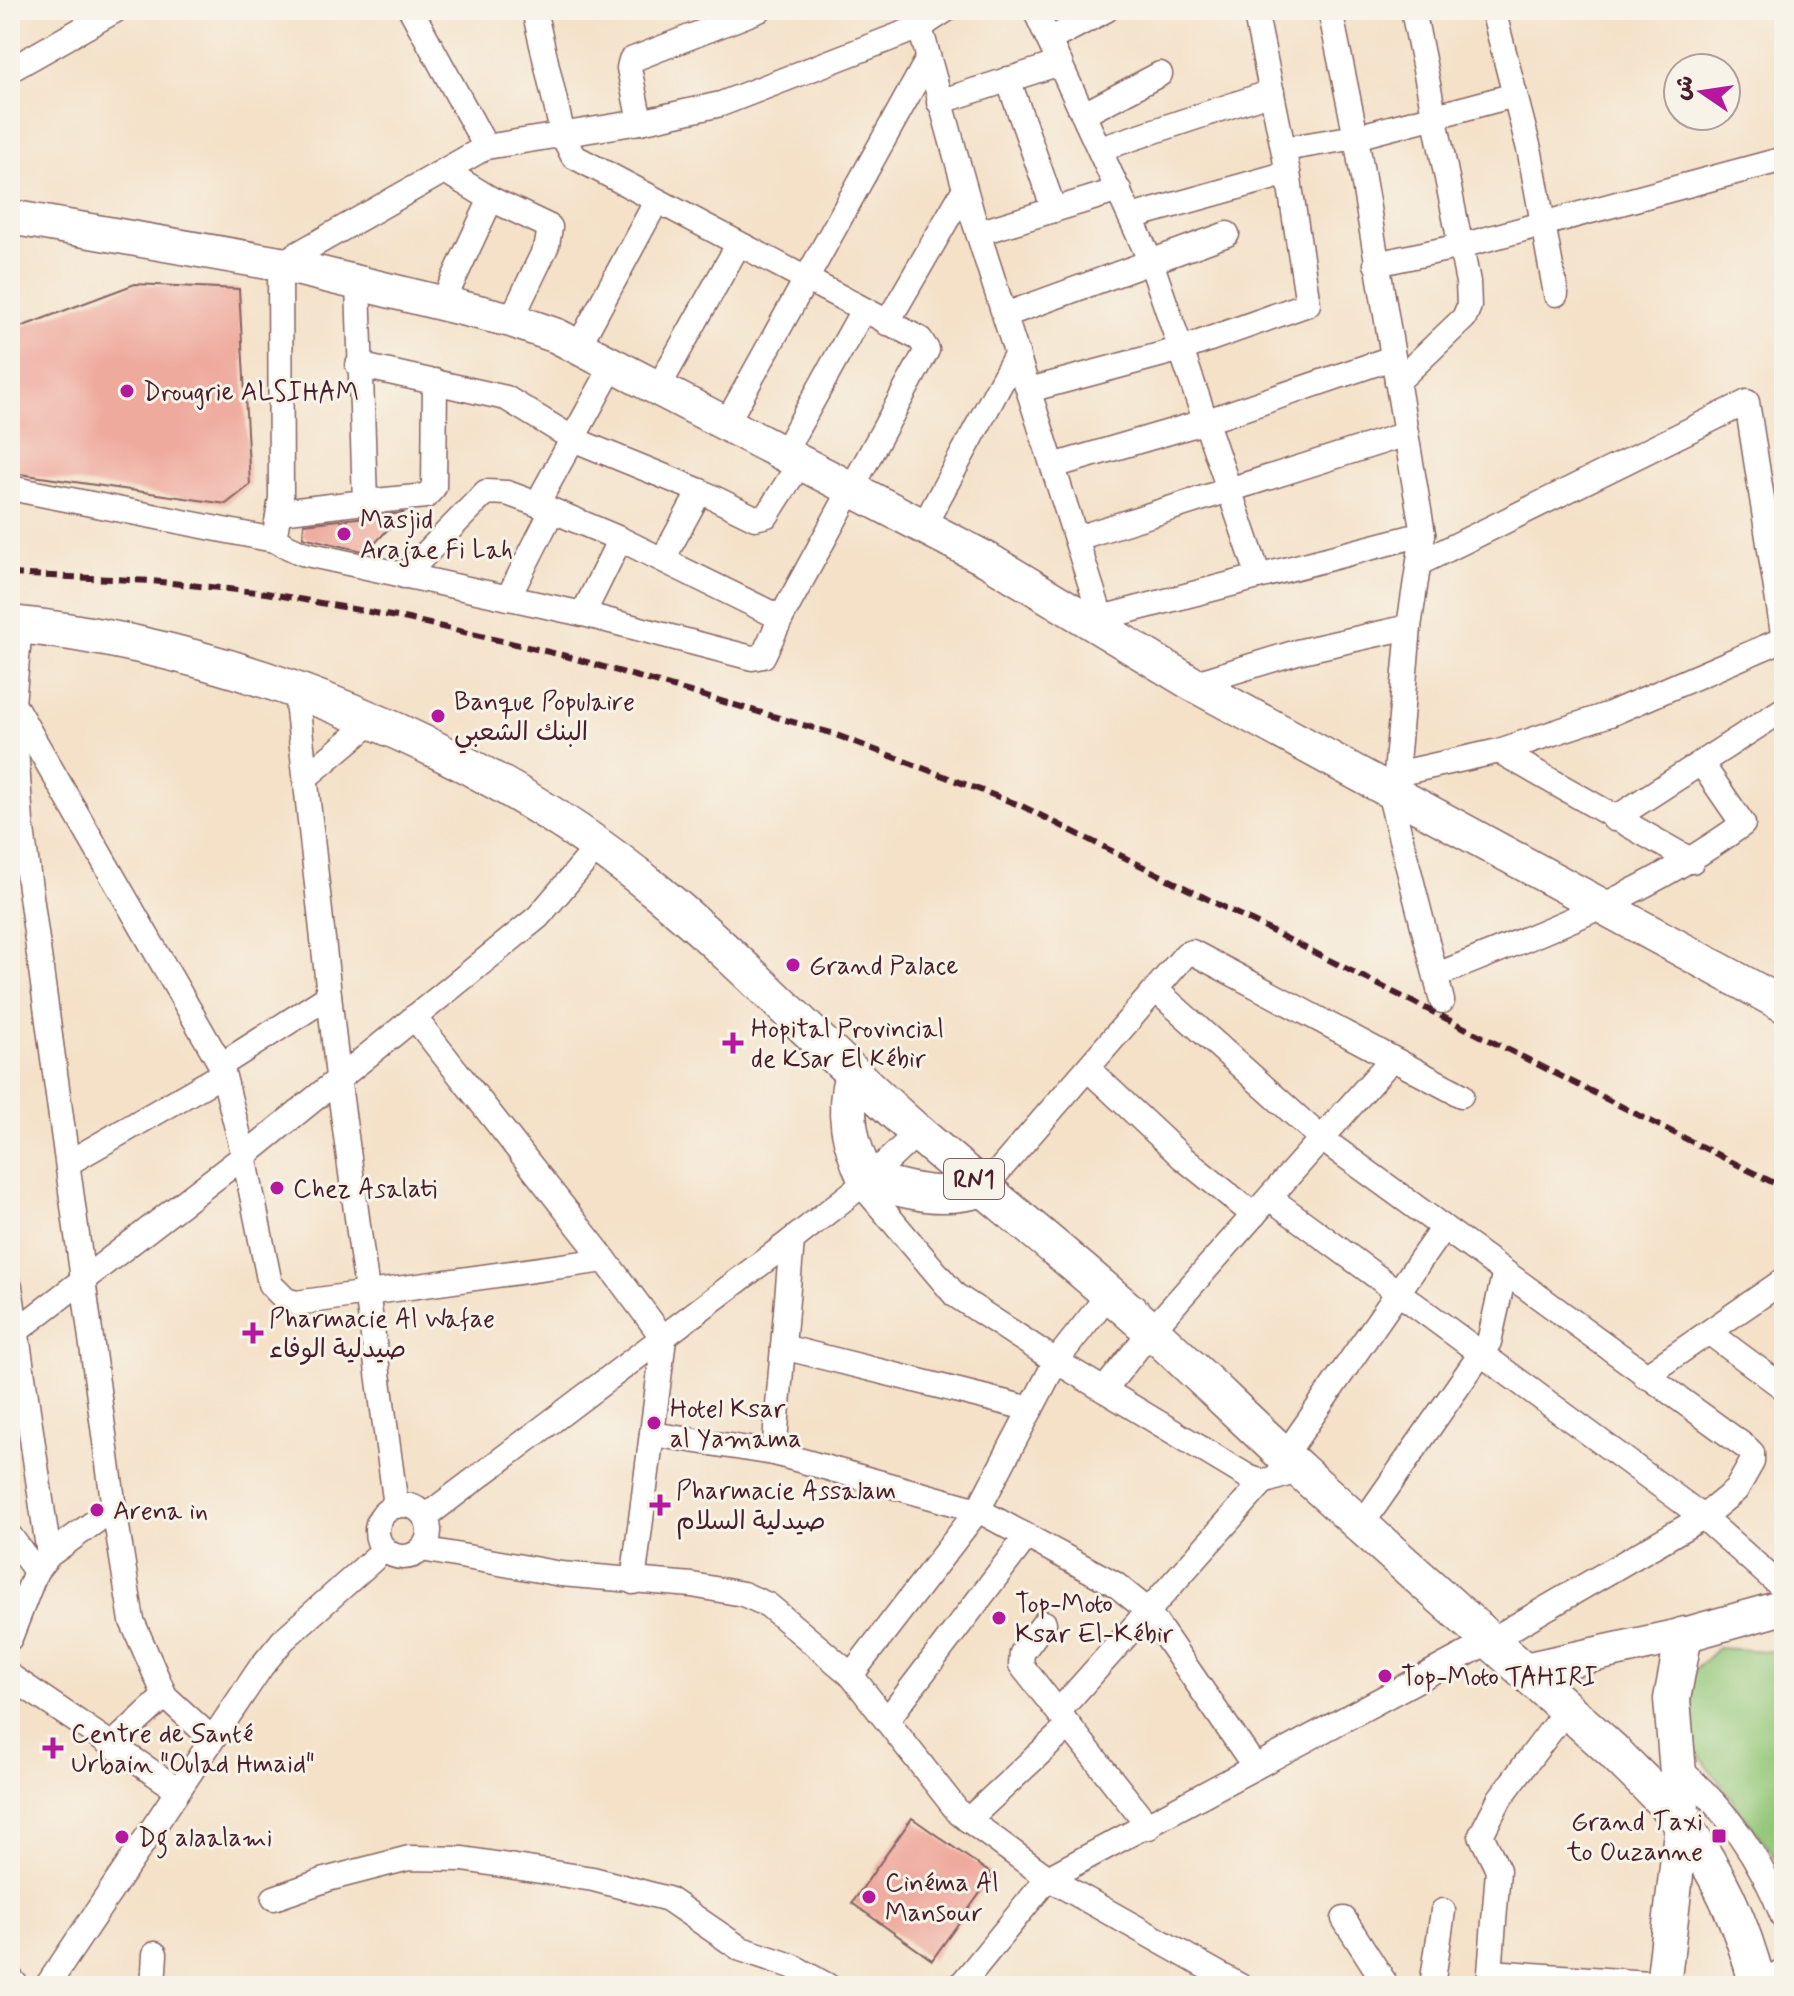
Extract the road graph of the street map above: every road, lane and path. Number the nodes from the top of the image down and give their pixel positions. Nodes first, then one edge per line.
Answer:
1 (411, 10) edge
2 (534, 10) edge
3 (759, 10) edge
4 (946, 10) edge
5 (1035, 10) edge
6 (1106, 10) edge
7 (1255, 10) edge
8 (1330, 10) edge
9 (1413, 10) edge
10 (1493, 10) edge
11 (104, 13) edge
12 (920, 27) junction
13 (1049, 40) junction
14 (928, 59) junction
15 (1060, 63) junction
16 (10, 70) edge
17 (1160, 74) dead end
18 (1008, 79) junction
19 (1272, 92) junction
20 (1515, 95) junction
21 (939, 102) junction
22 (1084, 114) junction
23 (1434, 118) junction
24 (640, 122) junction
25 (563, 136) junction
26 (1356, 137) junction
27 (486, 147) junction
28 (1100, 149) junction
29 (1780, 160) dead end
30 (1286, 161) junction
31 (445, 171) junction
32 (964, 190) junction
33 (1119, 190) junction
34 (491, 199) junction
35 (656, 202) junction
36 (1054, 210) junction
37 (10, 217) edge
38 (1131, 217) junction
39 (1543, 224) junction
40 (978, 233) junction
41 (1227, 234) dead end
42 (738, 245) junction
43 (1461, 246) junction
44 (1151, 262) junction
45 (280, 264) junction
46 (1376, 264) junction
47 (804, 280) junction
48 (358, 284) junction
49 (1556, 294) dead end
50 (442, 304) junction
51 (863, 310) junction
52 (1005, 315) junction
53 (511, 320) junction
54 (887, 323) junction
55 (578, 347) junction
56 (1182, 349) junction
57 (1017, 353) junction
58 (1392, 358) junction
59 (358, 365) junction
60 (613, 365) junction
61 (435, 381) junction
62 (1397, 382) junction
63 (658, 388) junction
64 (1029, 390) junction
65 (1207, 421) junction
66 (726, 424) junction
67 (1406, 434) junction
68 (575, 440) junction
69 (791, 458) junction
70 (1053, 466) junction
71 (13, 483) edge
72 (700, 491) junction
73 (853, 491) junction
74 (1229, 491) junction
75 (365, 502) junction
76 (544, 508) junction
77 (280, 512) junction
78 (923, 527) junction
79 (1423, 534) junction
80 (1077, 538) junction
81 (620, 539) junction
82 (274, 540) junction
83 (663, 559) junction
84 (1422, 562) junction
85 (1258, 574) junction
86 (404, 576) junction
87 (508, 598) junction
88 (583, 614) junction
89 (781, 618) junction
90 (1095, 619) junction
91 (15, 624) edge
92 (1409, 627) junction
93 (1784, 639) edge
94 (1193, 684) junction
95 (296, 692) junction
96 (13, 704) junction
97 (1784, 709) edge
98 (373, 721) junction
99 (1499, 751) junction
100 (1701, 763) junction
101 (306, 777) junction
102 (1392, 781) junction
103 (1614, 819) junction
104 (17, 844) edge
105 (599, 845) junction
106 (1692, 861) junction
107 (1606, 907) junction
108 (1437, 975) junction
109 (1157, 991) junction
110 (329, 996) junction
111 (1442, 1001) dead end
112 (1784, 1005) edge
113 (414, 1017) junction
114 (1392, 1059) junction
115 (1088, 1069) junction
116 (222, 1070) junction
117 (853, 1074) junction
118 (338, 1077) junction
119 (1461, 1095) dead end
120 (918, 1132) junction
121 (1322, 1139) junction
122 (244, 1156) junction
123 (68, 1163) junction
124 (864, 1182) junction
125 (984, 1188) junction
126 (1262, 1206) junction
127 (1442, 1229) junction
128 (792, 1240) junction
129 (605, 1260) junction
130 (1504, 1275) junction
131 (83, 1277) junction
132 (1784, 1280) edge
133 (10, 1287) edge
134 (1398, 1292) junction
135 (369, 1294) junction
136 (1108, 1295) junction
137 (1151, 1331) junction
138 (13, 1333) edge
139 (1710, 1333) junction
140 (664, 1339) junction
141 (783, 1347) junction
142 (1483, 1353) junction
143 (1056, 1361) junction
144 (1645, 1376) junction
145 (1784, 1388) edge
146 (1104, 1390) junction
147 (1031, 1409) junction
148 (652, 1434) junction
149 (774, 1453) junction
150 (1283, 1469) junction
151 (396, 1506) junction
152 (114, 1508) junction
153 (978, 1510) junction
154 (425, 1517) junction
155 (1703, 1517) junction
156 (1362, 1524) junction
157 (10, 1536) edge
158 (1027, 1536) junction
159 (385, 1549) junction
160 (422, 1549) junction
161 (42, 1563) junction
162 (633, 1582) junction
163 (1784, 1589) edge
164 (1784, 1607) edge
165 (1147, 1610) junction
166 (1044, 1623) dead end
167 (1684, 1635) junction
168 (10, 1638) edge
169 (1490, 1641) junction
170 (1524, 1670) junction
171 (851, 1675) junction
172 (10, 1676) edge
173 (165, 1696) junction
174 (1567, 1709) junction
175 (1064, 1719) junction
176 (887, 1720) junction
177 (211, 1738) junction
178 (113, 1744) junction
179 (1255, 1767) junction
180 (1677, 1767) junction
181 (177, 1789) junction
182 (968, 1820) junction
183 (1682, 1823) junction
184 (1149, 1827) junction
185 (1762, 1870) junction
186 (1048, 1878) junction
187 (1726, 1894) junction
188 (274, 1898) dead end
189 (1443, 1911) dead end
190 (1344, 1919) dead end
191 (1784, 1919) edge
192 (155, 1954) dead end
193 (1784, 1971) edge
194 (10, 1977) edge
195 (1490, 1979) edge
196 (1663, 1985) edge
197 (17, 1986) edge
198 (47, 1986) edge
199 (153, 1986) edge
200 (828, 1986) edge
201 (960, 1986) edge
202 (1240, 1986) edge
203 (1387, 1986) edge
204 (1432, 1986) edge
205 (1758, 1986) edge

1 - 27 street
2 - 25 street
3 - 24 street
4 - 12 street
5 - 13 street
6 - 13 street
7 - 19 street
8 - 26 street
9 - 23 street
10 - 20 street
11 - 16 street
12 - 14 street
12 - 24 street
13 - 15 street
14 - 21 street
14 - 47 street
15 - 18 street
15 - 22 street
17 - 22 street
18 - 21 street
18 - 36 street
19 - 28 street
19 - 30 street
20 - 23 street
20 - 39 street
21 - 32 street
22 - 28 street
23 - 26 street
23 - 43 street
24 - 25 street
25 - 27 street
25 - 35 street
26 - 30 street
26 - 46 street
27 - 31 street
28 - 33 street
29 - 39 street
30 - 38 street
30 - 56 street
31 - 34 street
31 - 45 street
32 - 40 street
32 - 54 street
33 - 36 street
33 - 38 street
34 - 50 street
34 - 53 street
35 - 42 street
35 - 55 street
36 - 40 street
37 - 45 street
38 - 44 street
39 - 43 street
39 - 49 street
40 - 52 street
41 - 44 street
42 - 47 street
42 - 63 street
43 - 46 street
43 - 62 street
44 - 52 street
44 - 56 street
45 - 48 street
45 - 77 street
46 - 58 street
47 - 51 street
47 - 66 street
48 - 50 street
48 - 59 street
50 - 53 street
51 - 54 street
51 - 69 street
52 - 57 street
53 - 55 street
54 - 73 street
55 - 60 street
56 - 64 street
56 - 65 street
57 - 64 street
57 - 78 street
58 - 62 street
58 - 65 street
59 - 61 street
59 - 75 street
60 - 63 street
60 - 68 street
61 - 68 street
61 - 75 street
62 - 67 street
63 - 66 street
64 - 70 street
65 - 70 street
65 - 74 street
66 - 69 street
67 - 74 street
67 - 79 street
68 - 72 street
68 - 76 street
69 - 72 street
69 - 73 street
70 - 80 street
71 - 82 street
72 - 83 street
73 - 78 street
73 - 89 street
74 - 80 street
74 - 85 street
75 - 77 street
76 - 81 street
76 - 86 street
76 - 87 street
77 - 82 street
78 - 90 street
79 - 84 street
79 - 85 street
80 - 90 street
81 - 83 street
81 - 88 street
82 - 86 street
83 - 89 street
84 - 92 street
84 - 93 street
85 - 90 street
86 - 87 street
87 - 88 street
88 - 89 street
90 - 94 street
91 - 95 main road, RN1
91 - 96 street
92 - 94 street
92 - 102 street
93 - 99 street
94 - 102 street
95 - 98 main road, RN1
95 - 101 street
96 - 104 street
96 - 116 street
97 - 100 street
98 - 101 street
98 - 105 main road, RN1
99 - 102 street
99 - 103 street
100 - 103 street
100 - 106 street
101 - 110 street
102 - 107 street
102 - 108 street
103 - 106 street
104 - 123 street
105 - 113 street
105 - 117 main road, RN1
106 - 107 street
107 - 108 street
107 - 112 street
108 - 111 street
109 - 114 street
109 - 115 street
109 - 121 street
110 - 116 street
110 - 118 street
113 - 118 street
113 - 129 street
114 - 119 street
114 - 121 street
115 - 125 street
115 - 126 street
116 - 122 street
116 - 123 street
117 - 120 main road, RN1
117 - 124 main road
118 - 122 street
118 - 135 street
120 - 124 street
120 - 125 main road, RN1
121 - 126 street
121 - 127 street
122 - 131 street
122 - 135 street
123 - 131 street
124 - 125 main road
124 - 128 street
124 - 143 street
125 - 136 main road, RN1
126 - 134 street
126 - 137 street
127 - 130 street
127 - 134 street
128 - 140 street
128 - 141 street
129 - 135 street
129 - 140 street
130 - 142 street
130 - 144 street
131 - 138 street
131 - 152 street
132 - 139 street
133 - 138 street
134 - 142 street
134 - 150 street
135 - 151 street
136 - 137 main road, RN1
136 - 143 street
137 - 146 street
137 - 150 main road, RN1
138 - 161 street
139 - 144 street
139 - 145 street
140 - 148 street
140 - 154 street
141 - 147 street
141 - 149 street
142 - 155 street
142 - 156 street
143 - 146 street
143 - 147 street
144 - 155 street
146 - 150 street
147 - 153 street
148 - 149 street
148 - 162 street
149 - 153 street
150 - 156 main road, RN1
150 - 165 street
151 - 154 street
151 - 159 street
152 - 161 street
152 - 173 street
153 - 158 street
153 - 171 street
154 - 160 street
155 - 163 street
155 - 169 street
156 - 169 main road, RN1
157 - 161 street
158 - 165 street
158 - 176 street
159 - 160 street
159 - 177 street
160 - 162 street
161 - 168 street
162 - 171 street
164 - 167 street
165 - 175 street
165 - 179 street
166 - 175 street
167 - 170 street
167 - 180 main road
169 - 170 main road, RN1
169 - 179 street
170 - 174 main road, RN1
171 - 176 street
172 - 178 street
173 - 177 street
173 - 178 street
174 - 183 main road, RN1
174 - 195 street
175 - 182 street
175 - 184 street
176 - 182 street
177 - 181 street
178 - 181 street
179 - 184 street
180 - 183 main road
180 - 185 street
181 - 198 street
182 - 186 street
183 - 187 main road, RN1
183 - 196 street
184 - 186 street
185 - 187 street
185 - 191 street
186 - 201 street
186 - 202 street
187 - 205 main road, RN1
188 - 200 street
189 - 204 street
190 - 203 street
192 - 199 street
193 - 205 street
194 - 197 street
195 - 196 street

